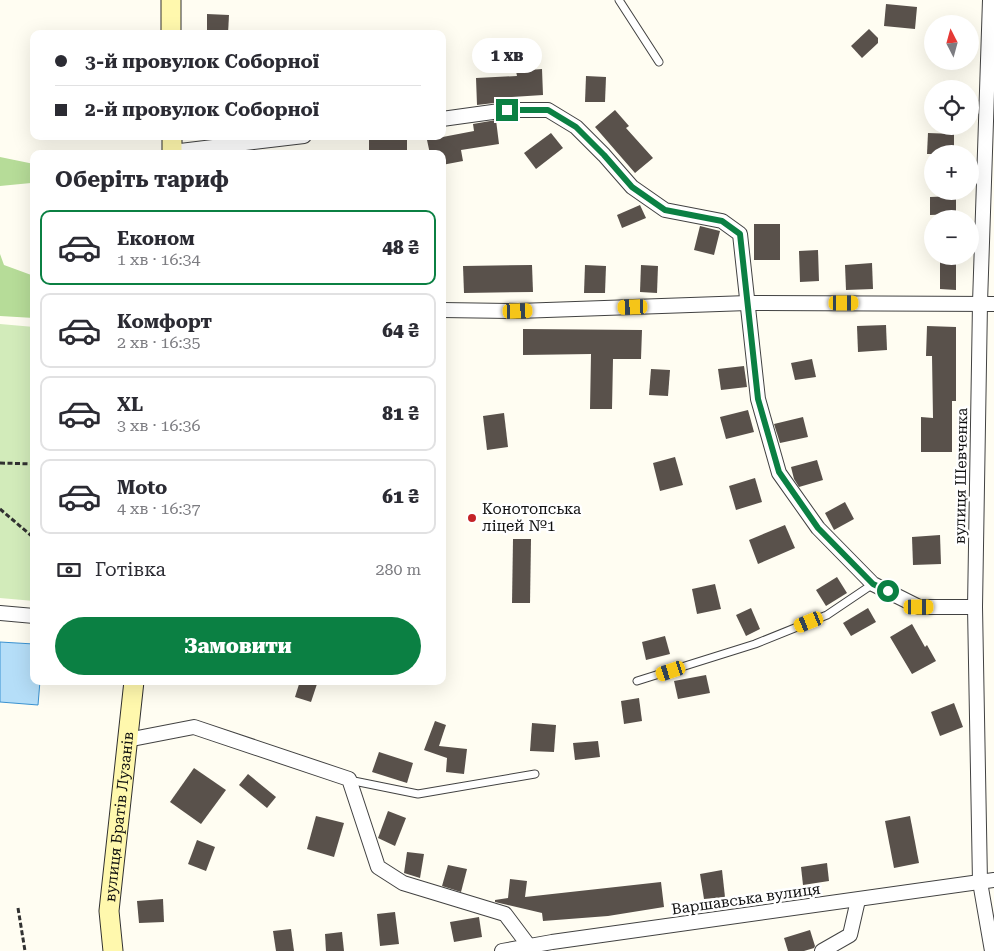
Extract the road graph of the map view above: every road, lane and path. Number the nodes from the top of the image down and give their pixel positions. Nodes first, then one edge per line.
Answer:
1 (170, 0) edge
2 (619, 0) edge
3 (990, 0) edge
4 (171, 30) edge
5 (659, 62) dead end
6 (446, 118) edge
7 (256, 140) edge
8 (172, 147) edge
9 (748, 303) junction
10 (987, 304) edge
11 (446, 310) edge
12 (0, 463) edge
13 (30, 464) edge
14 (0, 509) edge
15 (30, 535) edge
16 (873, 584) junction
17 (976, 607) junction
18 (0, 613) edge
19 (30, 616) edge
20 (637, 682) dead end
21 (134, 685) edge
22 (127, 740) junction
23 (536, 774) dead end
24 (349, 780) junction
25 (994, 880) edge
26 (980, 882) junction
27 (858, 900) junction
28 (18, 908) dead end
29 (529, 946) junction
30 (553, 947) edge
31 (25, 951) edge
32 (113, 951) edge
33 (502, 951) edge
34 (822, 951) edge
35 (992, 951) edge

1 - 4 main road
2 - 5 lane
3 - 10 street, вулиця Шевченка
6 - 9 street
7 - 8 street
9 - 10 street
9 - 11 street
9 - 16 street
10 - 17 street, вулиця Шевченка
12 - 13 path
14 - 15 path
16 - 17 street
16 - 20 lane
17 - 26 street, вулиця Шевченка
18 - 19 street
21 - 22 main road, вулиця Братів Лузанів
22 - 24 street
22 - 32 main road, вулиця Братів Лузанів
23 - 24 lane
24 - 29 street
25 - 26 street, Варшавська вулиця
26 - 27 street, Варшавська вулиця
26 - 35 street, вулиця Шевченка
27 - 30 street, Варшавська вулиця
27 - 34 street
28 - 31 path
29 - 30 street, Варшавська вулиця
29 - 33 street, Варшавська вулиця

